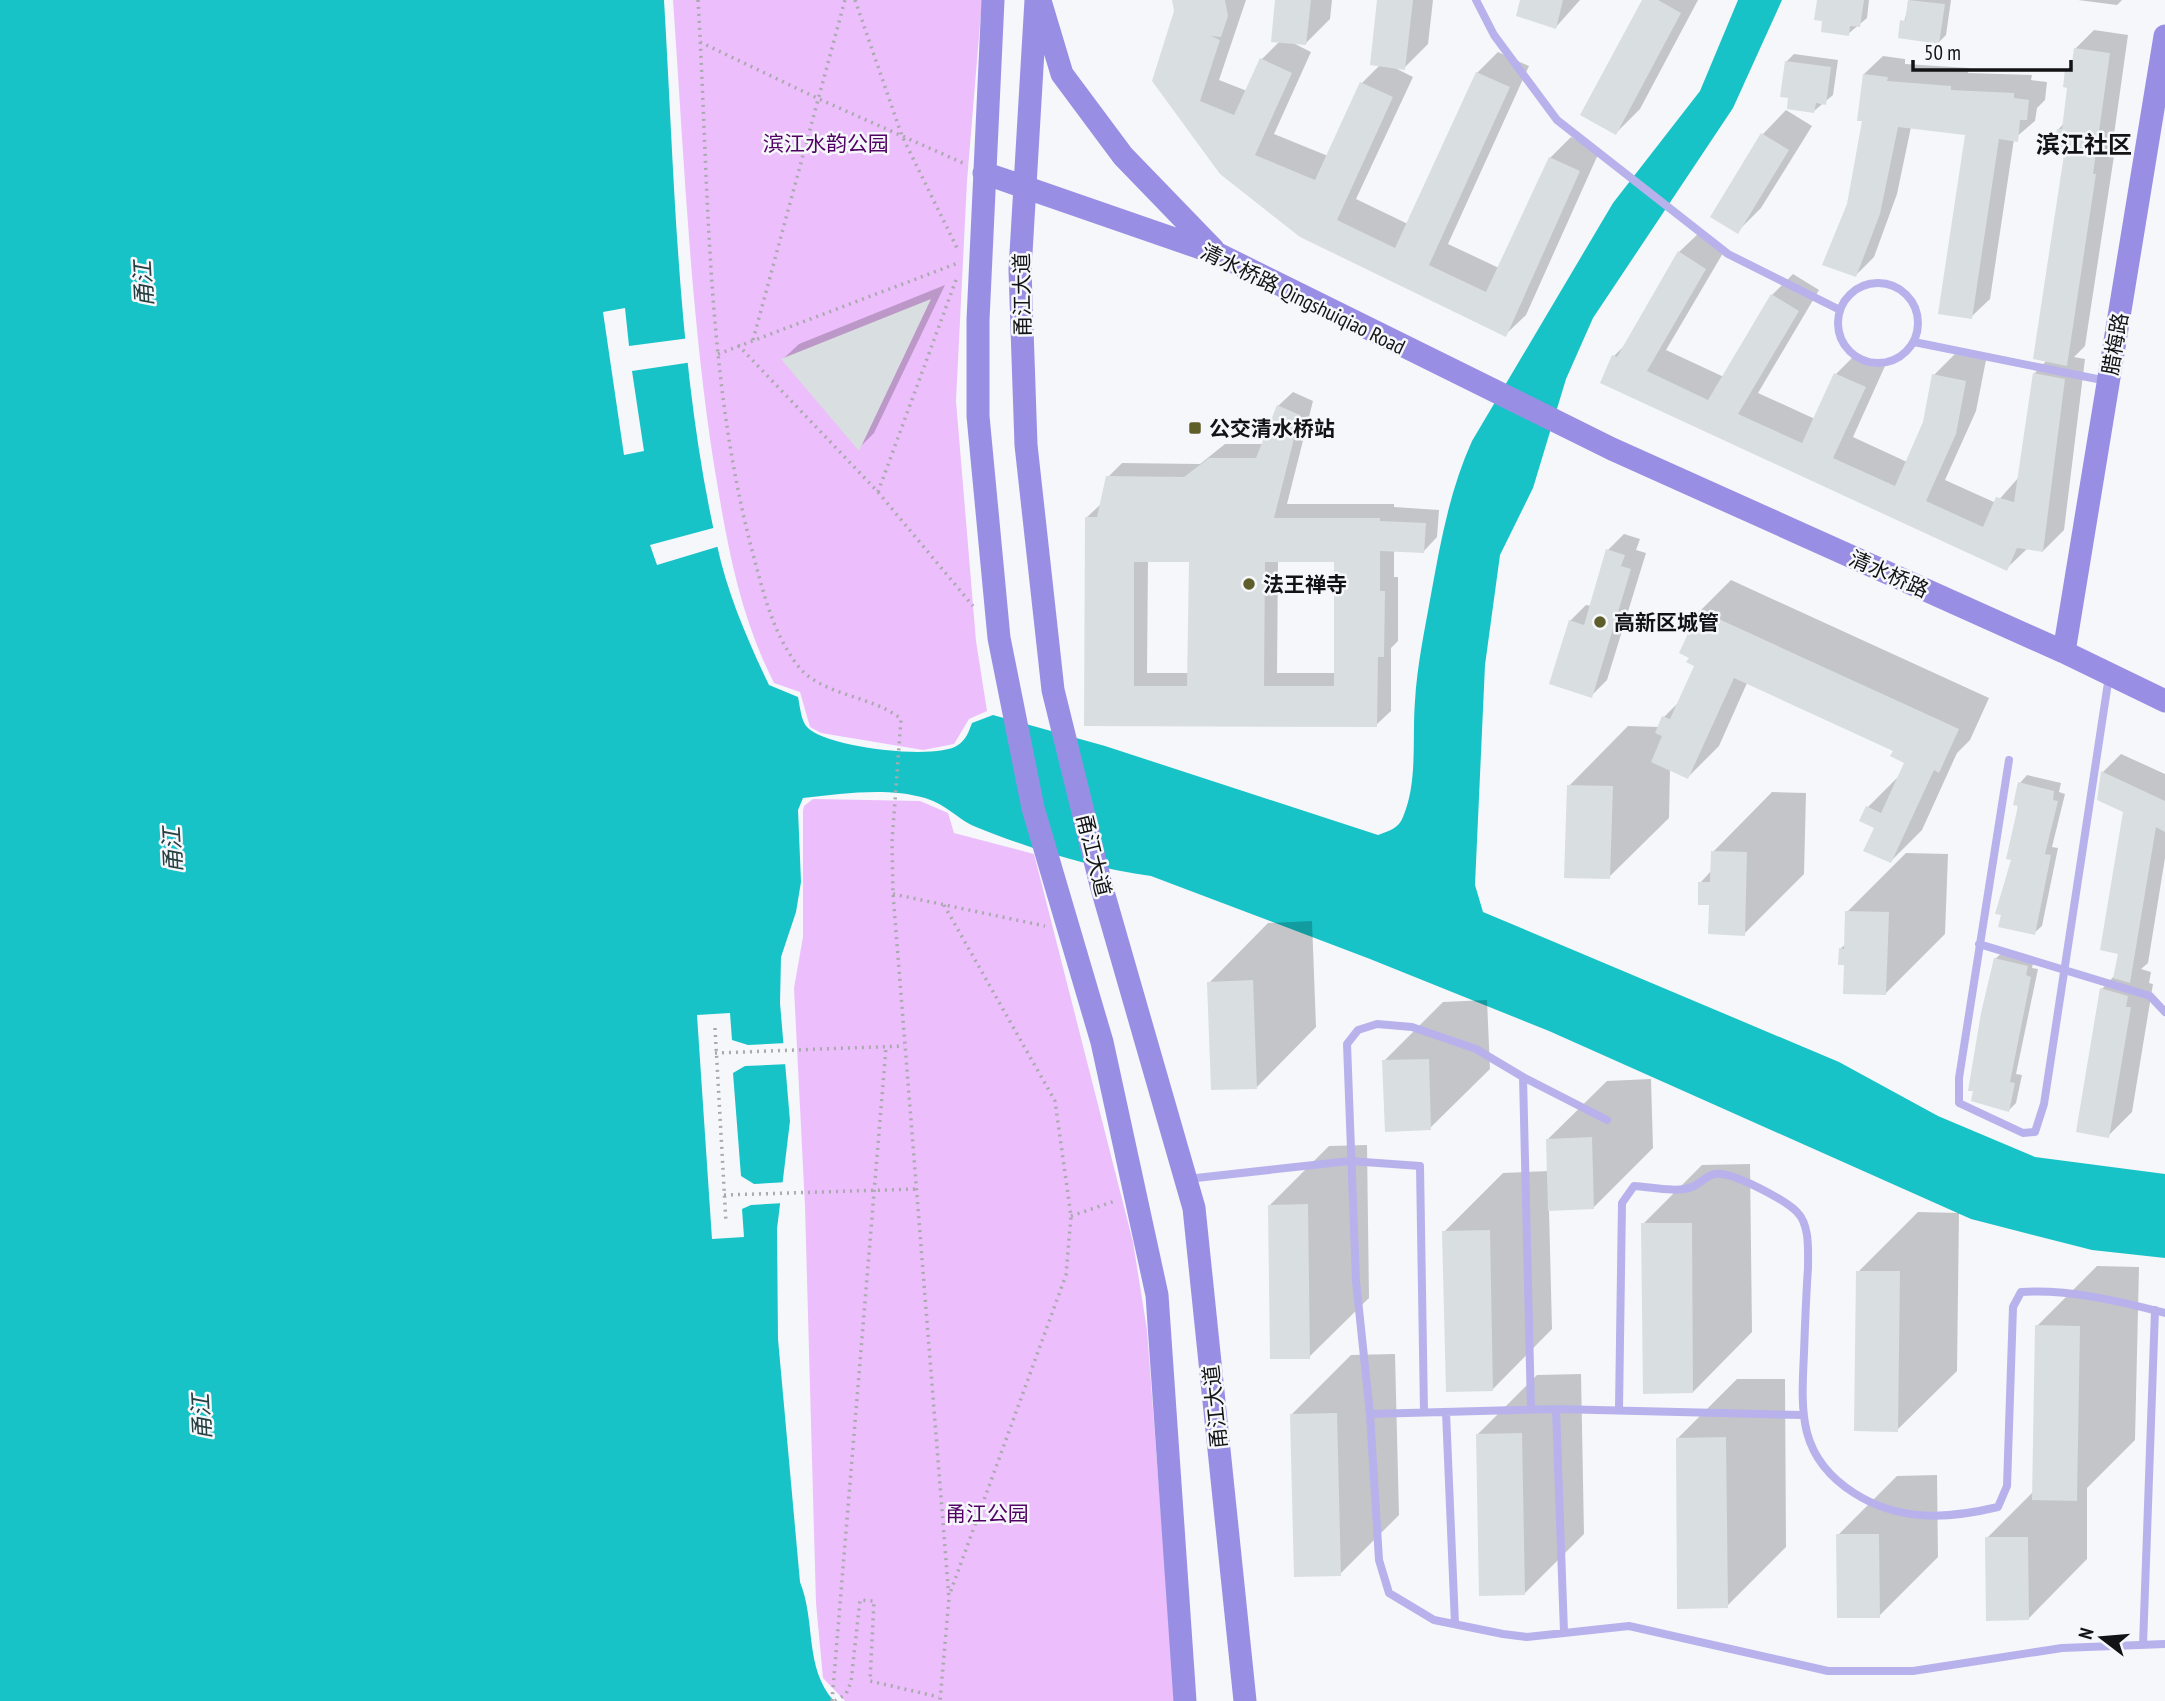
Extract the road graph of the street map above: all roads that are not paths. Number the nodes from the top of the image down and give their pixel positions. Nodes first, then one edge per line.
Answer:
1 (993, 0) edge
2 (1038, 0) edge
3 (1476, 0) edge
4 (2165, 36) edge
5 (2157, 145) edge
6 (985, 173) junction
7 (1024, 186) junction
8 (1218, 254) junction
9 (1839, 310) junction
10 (1914, 342) junction
11 (2109, 382) junction
12 (1612, 449) joint
13 (2064, 652) junction
14 (2109, 673) junction
15 (2165, 701) edge
16 (2009, 760) dead end
17 (1979, 944) junction
18 (2066, 971) junction
19 (2165, 1012) edge
20 (1523, 1077) junction
21 (1607, 1121) dead end
22 (1350, 1161) junction
23 (1184, 1179) junction
24 (2155, 1310) junction
25 (2165, 1313) edge
26 (1531, 1409) junction
27 (1556, 1409) junction
28 (1619, 1409) junction
29 (1424, 1412) junction
30 (1446, 1412) junction
31 (1370, 1414) junction
32 (1801, 1415) junction
33 (1455, 1624) junction
34 (1564, 1632) junction
35 (2165, 1644) edge
36 (2143, 1645) junction
37 (1185, 1701) edge
38 (1245, 1701) edge

1 - 6 main road, 甬江大道
2 - 7 main road, 甬江大道
2 - 8 main road
3 - 9 lane
4 - 5 main road, 腊梅路
5 - 11 main road, 腊梅路
6 - 7 main road, 清水桥路 Qingshuiqiao Road
6 - 37 main road, 甬江大道
7 - 8 main road, 清水桥路 Qingshuiqiao Road
7 - 23 main road, 甬江大道
8 - 12 main road, 清水桥路 Qingshuiqiao Road
9 - 10 lane
9 - 10 lane
10 - 11 lane
11 - 13 main road, 腊梅路
12 - 13 main road, 清水桥路
13 - 14 main road, 清水桥路
14 - 15 main road, 清水桥路
14 - 18 lane
16 - 17 lane
17 - 18 lane
17 - 18 lane
18 - 19 lane
20 - 21 lane
20 - 22 lane
20 - 26 lane
22 - 23 lane
22 - 29 lane
22 - 31 lane
23 - 38 main road, 甬江大道
24 - 25 lane
24 - 32 lane
24 - 36 lane
26 - 27 lane
26 - 30 lane
27 - 28 lane
27 - 34 lane
28 - 32 lane
28 - 32 lane
29 - 30 lane
29 - 31 lane
30 - 33 lane
31 - 33 lane
33 - 34 lane
34 - 36 lane
35 - 36 lane

